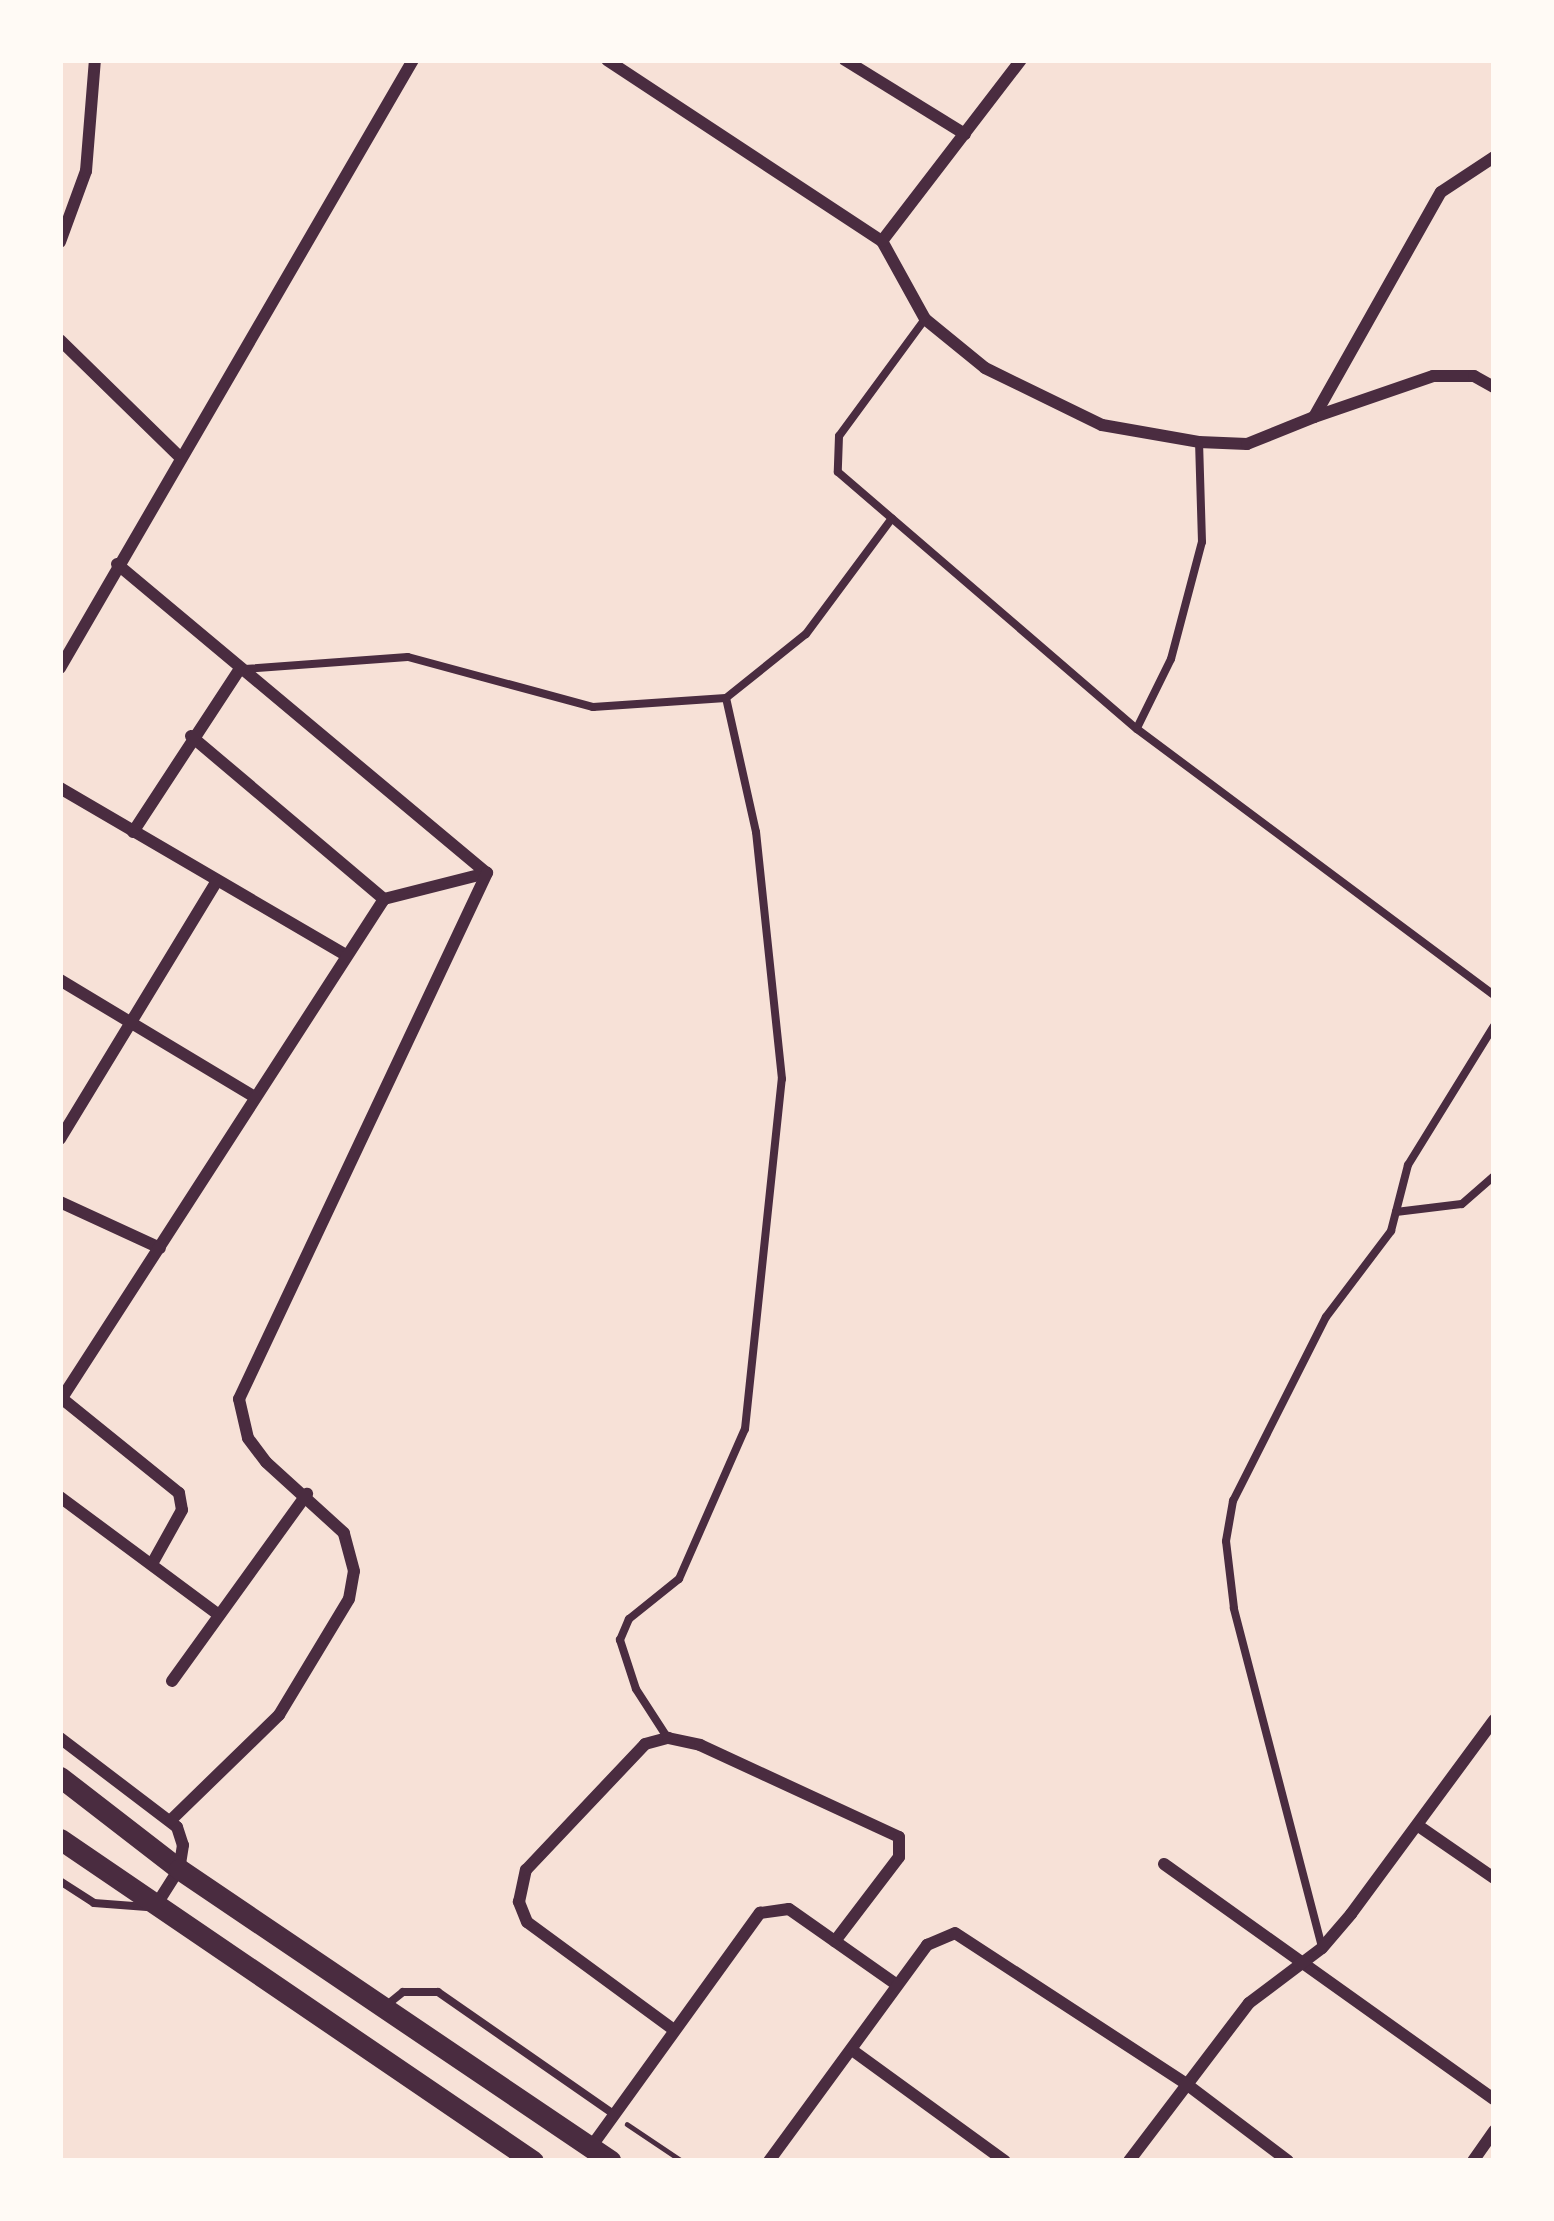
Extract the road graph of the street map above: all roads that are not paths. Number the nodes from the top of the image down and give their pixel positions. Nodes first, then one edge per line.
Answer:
1 (95, 60) edge
2 (413, 60) edge
3 (607, 60) edge
4 (845, 60) edge
5 (1021, 60) edge
6 (964, 134) junction
7 (1494, 157) edge
8 (882, 241) junction
9 (60, 242) edge
10 (925, 319) junction
11 (60, 340) edge
12 (1494, 387) edge
13 (1314, 417) junction
14 (1199, 442) junction
15 (178, 456) junction
16 (892, 518) junction
17 (117, 564) junction
18 (60, 668) edge
19 (239, 670) junction
20 (726, 698) junction
21 (1137, 729) junction
22 (190, 736) junction
23 (60, 788) edge
24 (133, 832) junction
25 (487, 873) junction
26 (217, 880) junction
27 (384, 899) junction
28 (344, 954) junction
29 (60, 980) edge
30 (1494, 995) edge
31 (134, 1025) junction
32 (1494, 1026) edge
33 (253, 1096) junction
34 (60, 1139) edge
35 (1494, 1175) edge
36 (60, 1202) edge
37 (1396, 1212) junction
38 (160, 1248) junction
39 (61, 1399) edge
40 (307, 1494) junction
41 (60, 1497) edge
42 (152, 1564) junction
43 (219, 1615) junction
44 (172, 1682) dead end
45 (1494, 1720) edge
46 (60, 1738) edge
47 (668, 1738) junction
48 (1488, 1741) edge
49 (60, 1777) edge
50 (171, 1820) junction
51 (1420, 1826) junction
52 (60, 1839) edge
53 (1164, 1864) dead end
54 (178, 1869) junction
55 (1494, 1878) edge
56 (60, 1881) edge
57 (155, 1907) junction
58 (835, 1940) junction
59 (1322, 1948) junction
60 (1301, 1963) junction
61 (897, 1985) junction
62 (382, 2008) junction
63 (670, 2027) junction
64 (852, 2050) junction
65 (1185, 2083) junction
66 (1494, 2098) edge
67 (612, 2114) junction
68 (1494, 2131) edge
69 (591, 2147) junction
70 (533, 2161) edge
71 (611, 2161) edge
72 (769, 2161) edge
73 (1005, 2161) edge
74 (1130, 2161) edge
75 (1288, 2161) edge
76 (1473, 2161) edge

1 - 9 street
2 - 15 street
3 - 8 street
4 - 6 street
5 - 6 street
6 - 8 street
7 - 13 street
8 - 10 street
10 - 14 street
10 - 16 lane
11 - 15 street
12 - 13 street
13 - 14 street
14 - 21 lane
15 - 17 street
16 - 20 lane
16 - 21 lane
17 - 18 street
17 - 19 street
19 - 20 lane
19 - 22 street
19 - 25 street
20 - 47 lane
21 - 30 lane
22 - 24 street
22 - 27 street
23 - 24 street
24 - 26 street
25 - 27 street
25 - 40 street
26 - 28 street
26 - 31 street
27 - 28 street
28 - 33 street
29 - 31 street
31 - 33 street
31 - 34 street
32 - 37 lane
33 - 38 street
35 - 37 lane
36 - 38 street
37 - 59 lane
38 - 39 street
39 - 42 street
40 - 43 street
40 - 50 street
41 - 42 street
42 - 43 street
43 - 44 street
45 - 48 street
46 - 50 street
47 - 58 street
47 - 63 street
48 - 51 street
49 - 54 main road
50 - 54 street
51 - 55 street
51 - 59 street
52 - 57 main road
53 - 60 street
54 - 57 street
54 - 62 main road
56 - 57 lane
57 - 70 main road
58 - 61 street
58 - 63 street
59 - 60 street
60 - 65 street
60 - 66 street
61 - 64 street
61 - 65 street
62 - 67 lane
62 - 69 main road
63 - 67 street
64 - 72 street
64 - 73 street
65 - 74 street
65 - 75 street
67 - 69 street
68 - 76 street
69 - 71 main road

